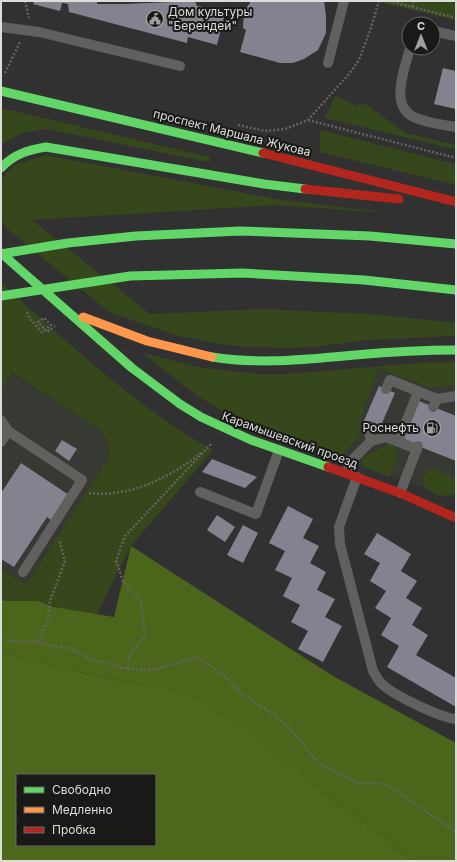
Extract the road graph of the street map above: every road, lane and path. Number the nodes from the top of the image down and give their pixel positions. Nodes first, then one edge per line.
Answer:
1 (344, 1) edge
2 (379, 1) edge
3 (389, 1) edge
4 (414, 1) edge
5 (412, 7) junction
6 (456, 18) edge
7 (1, 27) edge
8 (441, 33) edge
9 (456, 36) edge
10 (408, 56) edge
11 (328, 63) dead end
12 (180, 66) dead end
13 (1, 91) edge
14 (308, 120) junction
15 (456, 128) edge
16 (285, 129) dead end
17 (456, 158) edge
18 (1, 168) edge
19 (456, 202) edge
20 (456, 206) edge
21 (456, 244) edge
22 (1, 245) edge
23 (1, 254) edge
24 (11, 262) junction
25 (456, 290) edge
26 (1, 296) edge
27 (66, 309) junction
28 (28, 312) dead end
29 (57, 324) dead end
30 (456, 350) edge
31 (386, 389) dead end
32 (418, 392) junction
33 (456, 396) edge
34 (1, 420) edge
35 (371, 426) dead end
36 (8, 431) junction
37 (371, 441) junction
38 (1, 442) edge
39 (398, 442) junction
40 (279, 450) junction
41 (346, 473) junction
42 (357, 477) junction
43 (74, 491) junction
44 (200, 492) dead end
45 (400, 493) junction
46 (456, 518) edge
47 (53, 525) junction
48 (23, 572) dead end
49 (1, 639) edge
50 (39, 642) junction
51 (126, 670) junction
52 (456, 720) edge
53 (456, 832) edge

1 - 11 lane
2 - 14 path
3 - 5 path
4 - 5 path
5 - 6 path
7 - 12 lane
8 - 9 lane
10 - 15 lane
13 - 19 main road, проспект Маршала Жукова
14 - 16 path
14 - 17 path
18 - 20 main road
21 - 23 main road
22 - 24 main road
23 - 24 main road, Карамышевский проезд
24 - 27 main road, Карамышевский проезд
25 - 26 main road
27 - 30 main road
27 - 40 main road, Карамышевский проезд
28 - 29 path
31 - 32 lane
32 - 33 lane
32 - 39 lane
34 - 36 lane
35 - 37 lane
36 - 38 lane
36 - 43 lane
37 - 39 lane
37 - 41 lane
39 - 45 lane
40 - 41 main road, Карамышевский проезд
40 - 44 lane
41 - 42 main road, Карамышевский проезд
42 - 45 main road, Карамышевский проезд
42 - 52 lane
43 - 47 lane
43 - 51 path
45 - 46 main road, Карамышевский проезд
47 - 48 lane
47 - 50 path
49 - 50 path
50 - 51 path
51 - 53 path

